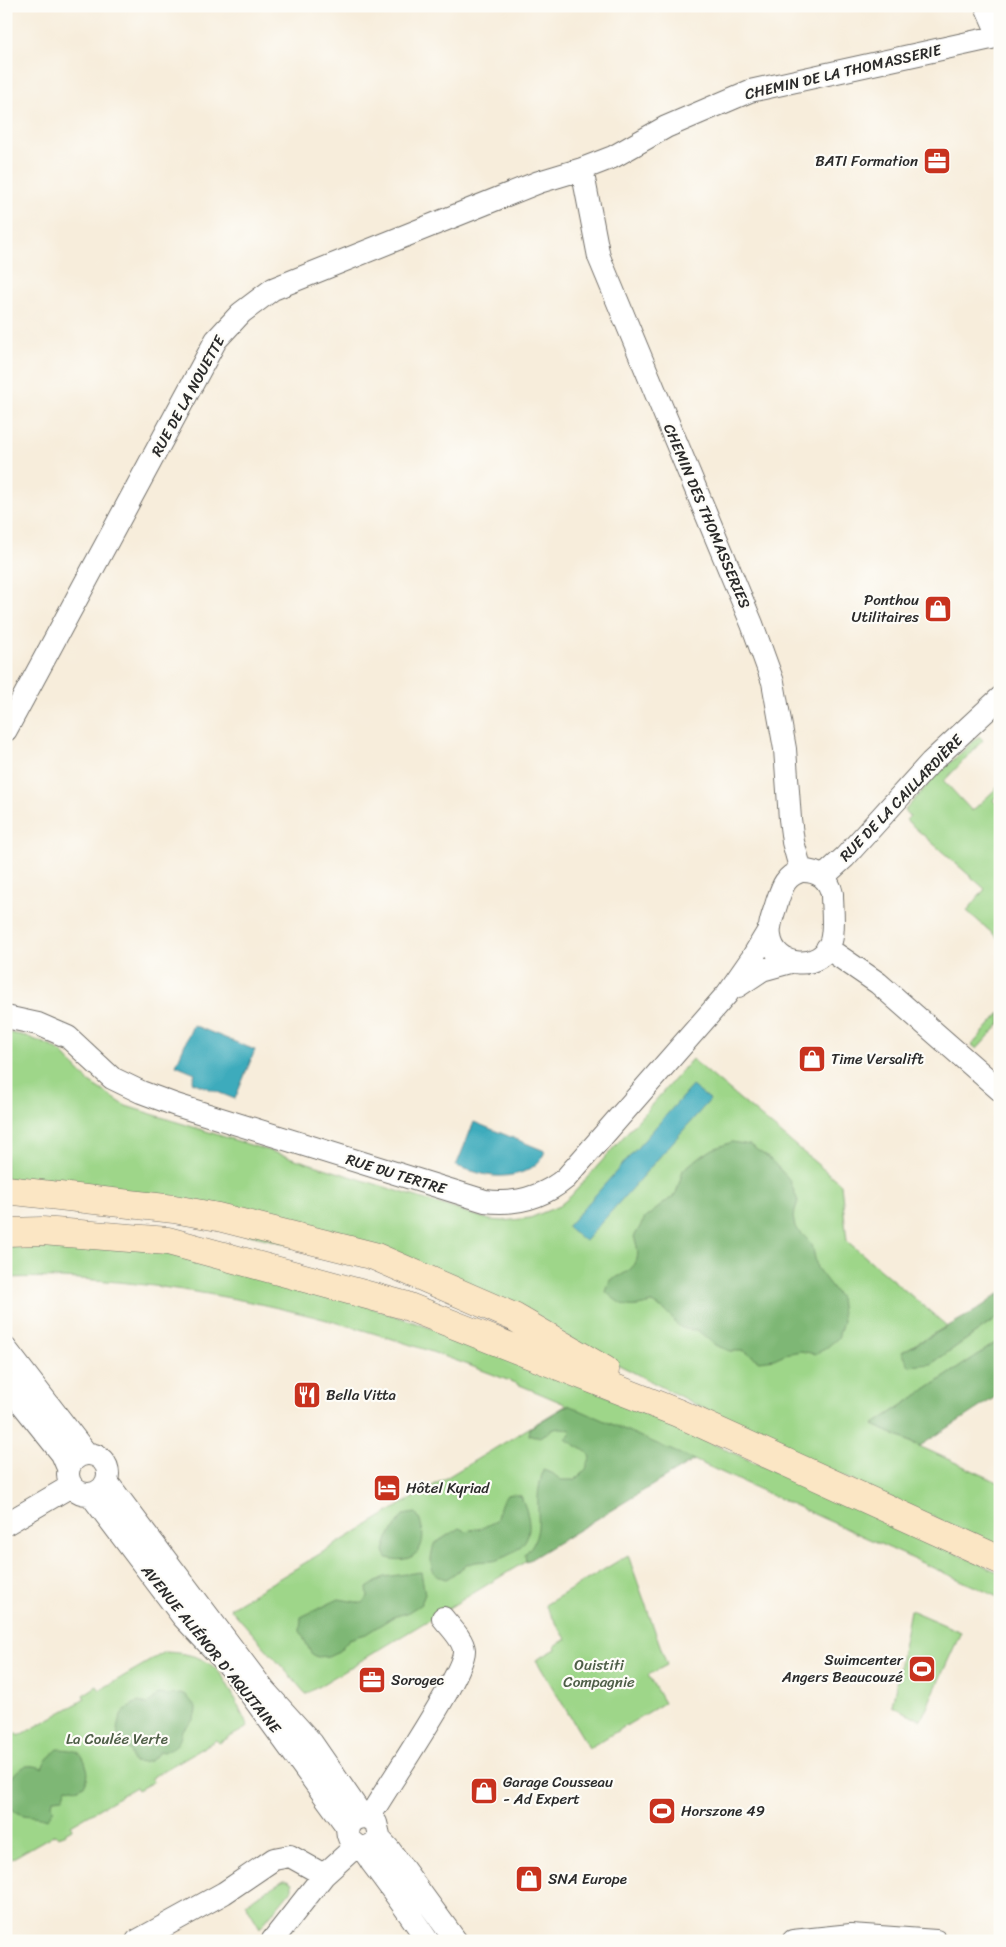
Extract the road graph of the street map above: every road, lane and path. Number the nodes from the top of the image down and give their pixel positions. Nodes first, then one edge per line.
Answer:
1 (986, 6) edge
2 (1000, 37) edge
3 (582, 169) junction
4 (1000, 698) edge
5 (6, 730) edge
6 (802, 871) junction
7 (823, 877) junction
8 (770, 928) junction
9 (827, 948) junction
10 (791, 962) junction
11 (727, 994) junction
12 (6, 1017) edge
13 (1000, 1090) edge
14 (6, 1190) edge
15 (6, 1232) edge
16 (6, 1349) edge
17 (6, 1384) edge
18 (678, 1413) junction
19 (86, 1453) junction
20 (84, 1483) junction
21 (6, 1524) edge
22 (1000, 1560) edge
23 (443, 1618) dead end
24 (390, 1782) junction
25 (345, 1789) junction
26 (362, 1832) junction
27 (324, 1875) junction
28 (137, 1941) edge
29 (272, 1941) edge
30 (428, 1941) edge
31 (456, 1941) edge
32 (793, 1941) edge
33 (936, 1941) edge

1 - 2 street
2 - 3 street, CHEMIN DE LA THOMASSERIE
3 - 5 street, RUE DE LA NOUETTE
3 - 6 street, CHEMIN DES THOMASSERIES
4 - 7 street, RUE DE LA CAILLARDIÈRE
6 - 7 street
6 - 8 street
7 - 9 street
8 - 10 street
8 - 11 street, RUE DU TERTRE
9 - 10 street
9 - 13 street
10 - 11 street, RUE DU TERTRE
11 - 12 street, RUE DU TERTRE
14 - 18 main road
15 - 18 main road
16 - 19 street
17 - 20 street, AVENUE ALIÉNOR D'AQUITAINE
18 - 22 main road
19 - 20 street
19 - 20 street
20 - 21 street
20 - 25 street, AVENUE ALIÉNOR D'AQUITAINE
20 - 26 street, AVENUE ALIÉNOR D'AQUITAINE
23 - 24 street
24 - 25 street
24 - 26 street
25 - 26 street, AVENUE ALIÉNOR D'AQUITAINE
26 - 27 street
26 - 30 street, AVENUE ALIÉNOR D'AQUITAINE
26 - 31 street, AVENUE ALIÉNOR D'AQUITAINE
27 - 28 street
27 - 29 street
32 - 33 street

